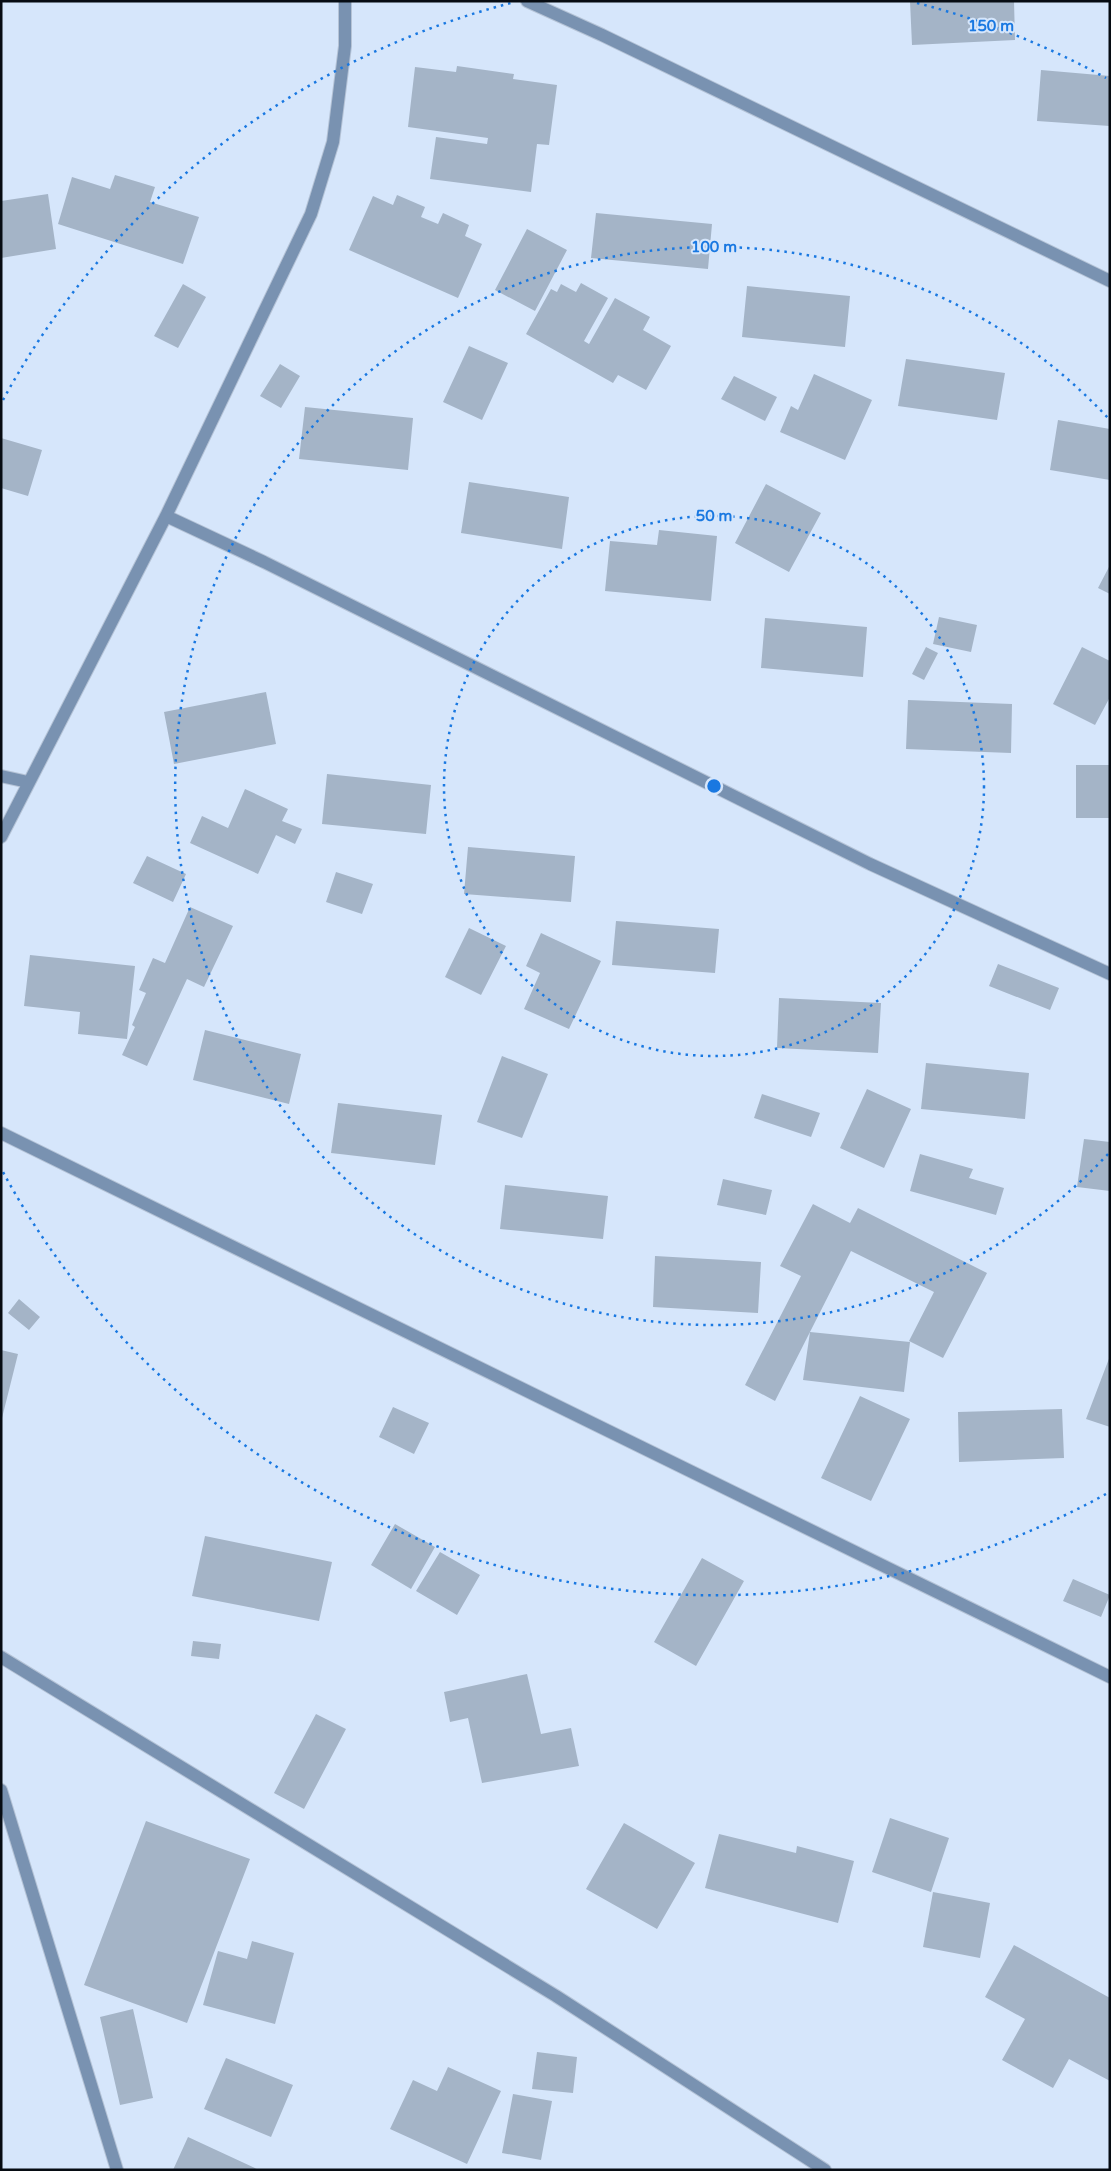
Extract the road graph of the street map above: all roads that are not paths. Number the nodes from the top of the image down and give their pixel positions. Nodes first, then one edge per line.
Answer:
1 (345, 1) edge
2 (527, 1) edge
3 (1110, 282) edge
4 (166, 516) junction
5 (1, 776) edge
6 (28, 782) junction
7 (1, 837) edge
8 (1110, 974) edge
9 (1, 1133) edge
10 (1, 1657) edge
11 (1110, 1676) edge
12 (1, 1790) edge
13 (117, 2170) edge
14 (825, 2170) edge

1 - 4 street
2 - 3 street
4 - 6 street
4 - 8 street
5 - 6 street
6 - 7 street
9 - 11 street
10 - 14 street
12 - 13 street

